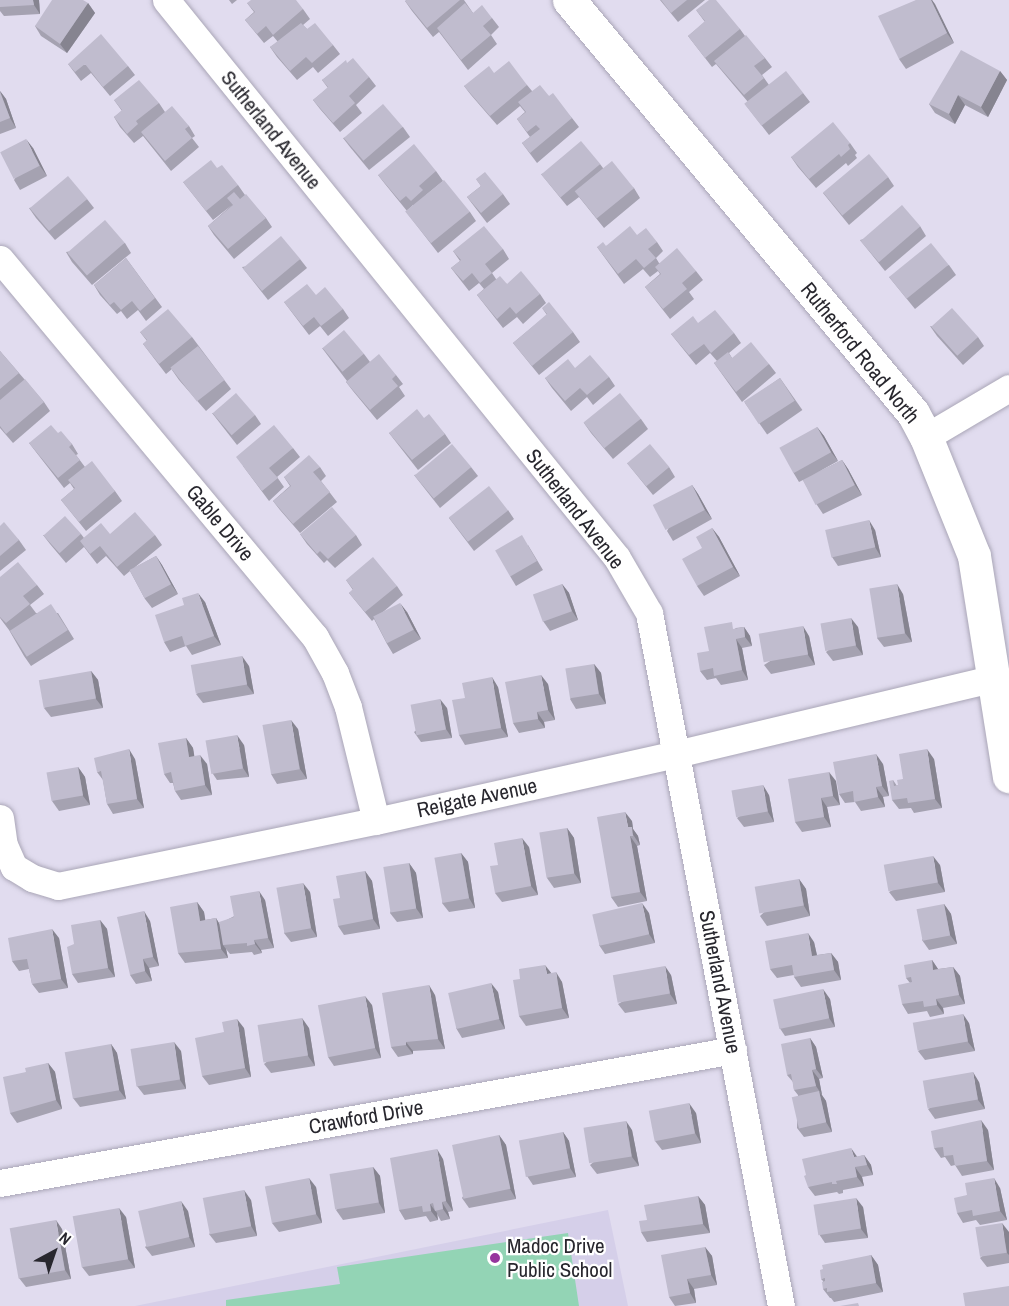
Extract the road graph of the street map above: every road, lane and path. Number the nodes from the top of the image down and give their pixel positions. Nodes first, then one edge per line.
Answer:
1 (166, 0) edge
2 (569, 0) edge
3 (0, 259) edge
4 (1009, 388) edge
5 (926, 437) junction
6 (992, 679) junction
7 (676, 754) junction
8 (1009, 776) edge
9 (0, 818) edge
10 (376, 821) junction
11 (733, 1050) junction
12 (0, 1183) edge
13 (781, 1306) edge

1 - 7 street, Sutherland Avenue
2 - 5 street, Rutherford Road North
3 - 10 street, Gable Drive
4 - 5 street
5 - 6 street, Rutherford Road North
6 - 7 street, Reigate Avenue
6 - 8 street, Rutherford Road North
7 - 10 street, Reigate Avenue
7 - 11 street, Sutherland Avenue
9 - 10 street, Reigate Avenue
11 - 12 street, Crawford Drive
11 - 13 street, Sutherland Avenue

